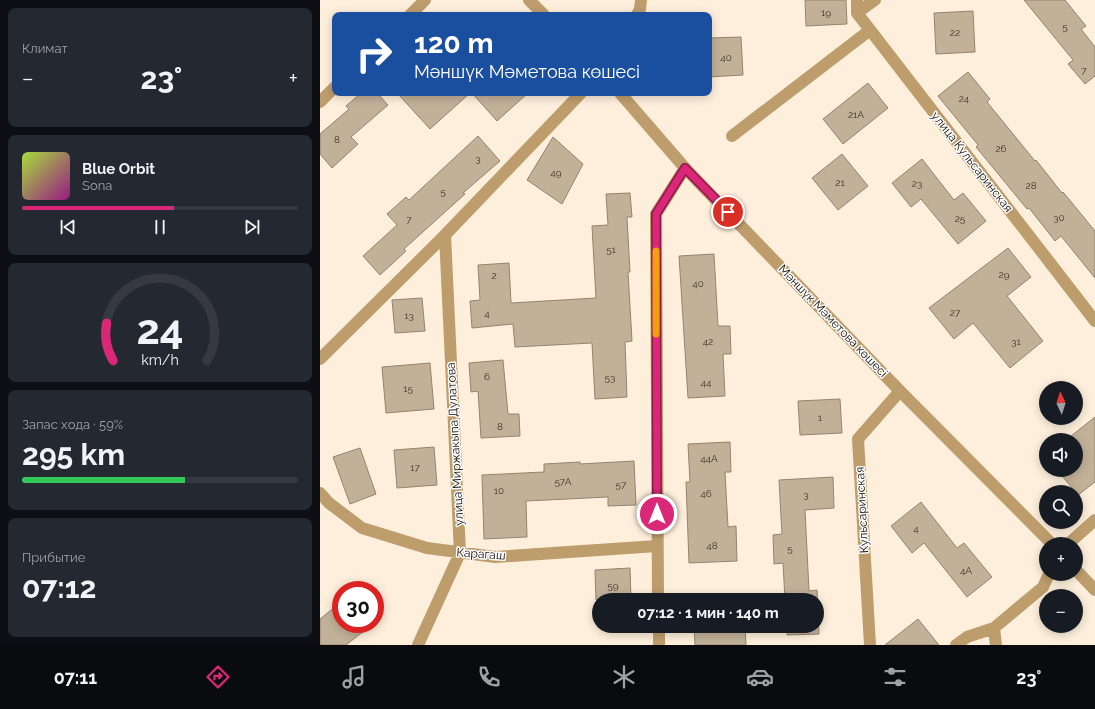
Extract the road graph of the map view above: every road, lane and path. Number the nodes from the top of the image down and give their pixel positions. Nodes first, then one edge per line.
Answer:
1 (425, 0) edge
2 (529, 0) edge
3 (641, 0) edge
4 (857, 0) edge
5 (875, 0) edge
6 (413, 12) edge
7 (541, 12) edge
8 (638, 12) edge
9 (857, 13) junction
10 (870, 30) junction
11 (332, 90) edge
12 (578, 96) edge
13 (623, 96) edge
14 (320, 102) edge
15 (732, 136) dead end
16 (685, 168) junction
17 (445, 235) junction
18 (1095, 321) edge
19 (320, 359) edge
20 (900, 391) junction
21 (320, 493) edge
22 (1095, 520) edge
23 (1045, 537) edge
24 (1076, 537) edge
25 (657, 546) junction
26 (460, 552) junction
27 (1083, 577) edge
28 (1046, 581) edge
29 (1095, 590) edge
30 (658, 593) edge
31 (994, 628) junction
32 (659, 633) edge
33 (418, 645) edge
34 (659, 645) edge
35 (870, 645) edge
36 (956, 645) edge
37 (996, 645) edge

1 - 6 street
2 - 7 street
3 - 8 street
4 - 9 street
5 - 9 street
9 - 10 street, улица Кульсаринская
10 - 15 street
10 - 18 street, улица Кульсаринская
11 - 14 street
12 - 17 street
13 - 16 street, Мәншүк Мәметова көшесі
16 - 20 street, Мәншүк Мәметова көшесі
16 - 25 street
17 - 19 street
17 - 26 street, улица Миржакыпа Дулатова
20 - 23 street, Мәншүк Мәметова көшесі
20 - 35 street, Кульсаринская
21 - 26 street, Карагаш
22 - 24 street
25 - 26 street, Карагаш
25 - 30 street
26 - 33 street, улица Миржакыпа Дулатова
27 - 29 street
28 - 31 street
31 - 36 street
31 - 37 street
32 - 34 street

